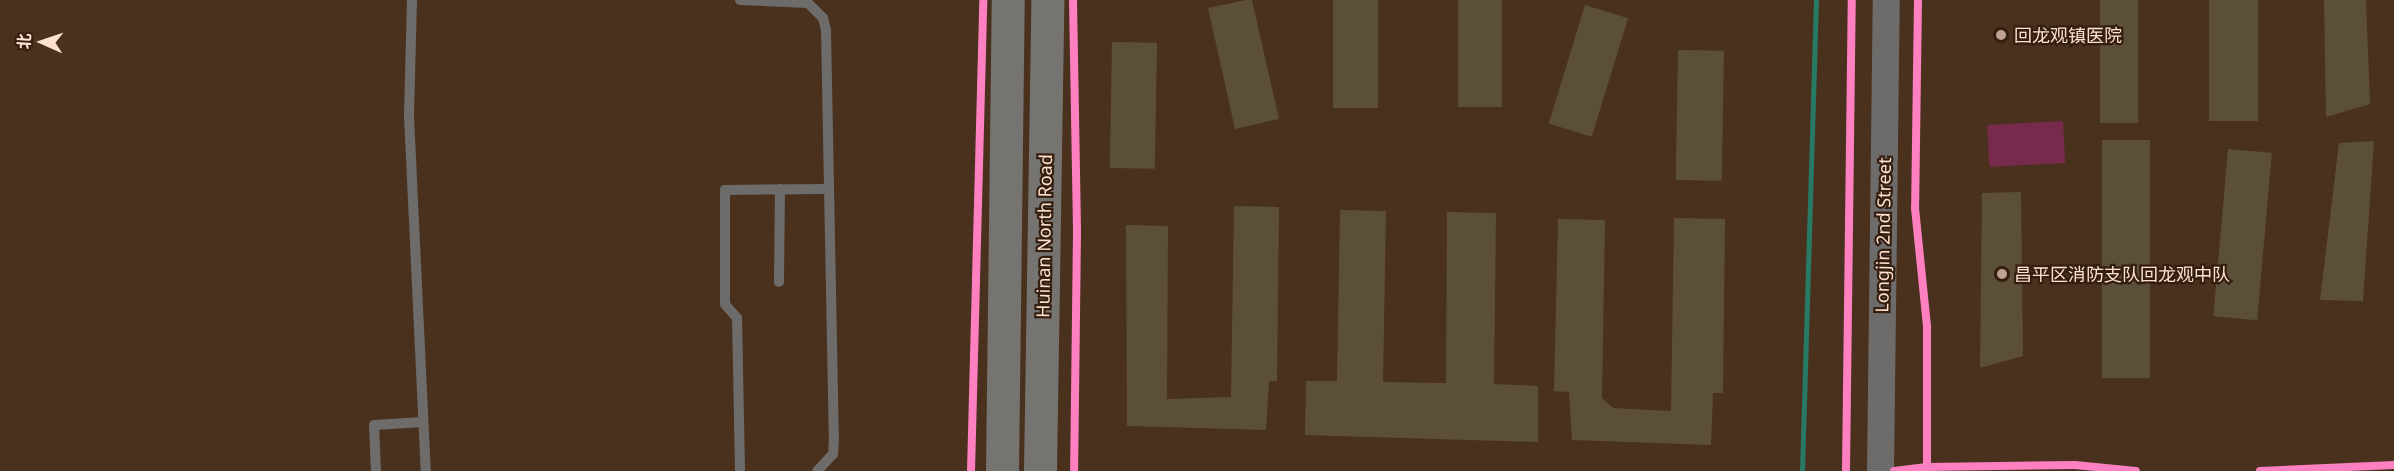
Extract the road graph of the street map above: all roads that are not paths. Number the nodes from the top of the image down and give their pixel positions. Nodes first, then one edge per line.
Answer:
1 (412, 0) edge
2 (741, 0) edge
3 (1008, 0) edge
4 (1047, 0) edge
5 (1886, 0) edge
6 (780, 189) junction
7 (829, 189) junction
8 (779, 282) dead end
9 (423, 422) junction
10 (376, 471) edge
11 (426, 471) edge
12 (740, 471) edge
13 (817, 471) edge
14 (1002, 471) edge
15 (1040, 471) edge
16 (1880, 471) edge

1 - 9 lane
2 - 7 lane
3 - 14 main road
4 - 15 main road, Huinan North Road
5 - 16 street, Longjin 2nd Street
6 - 7 lane
6 - 8 lane
6 - 12 lane
7 - 13 lane
9 - 10 lane
9 - 11 lane

